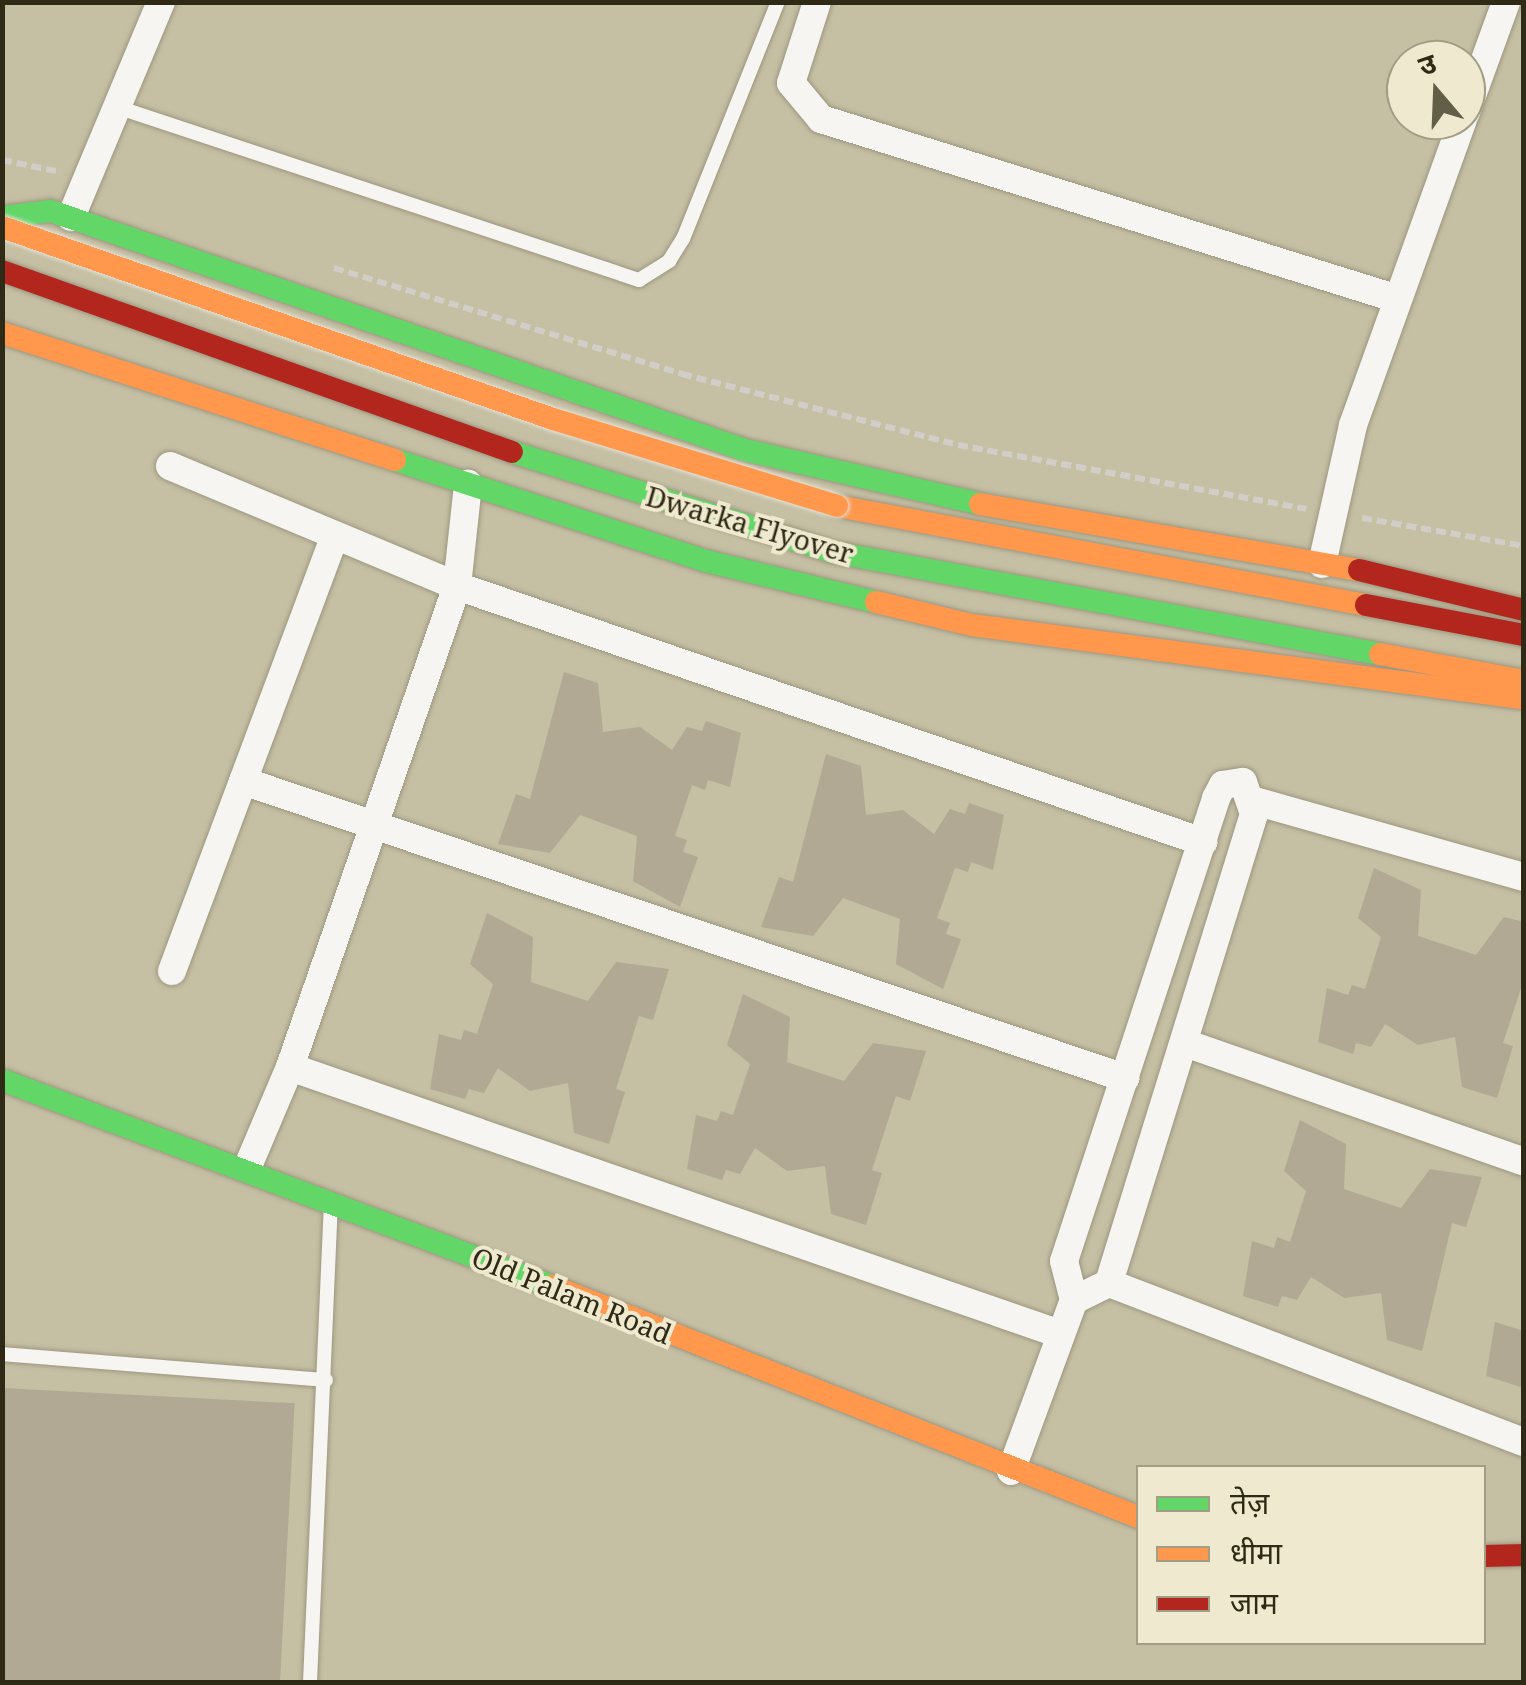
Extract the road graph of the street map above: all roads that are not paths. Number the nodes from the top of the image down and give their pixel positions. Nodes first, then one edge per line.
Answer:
1 (161, 2) edge
2 (778, 2) edge
3 (817, 2) edge
4 (1506, 2) edge
5 (1486, 57) edge
6 (117, 107) junction
7 (1456, 140) edge
8 (71, 217) junction
9 (2, 218) edge
10 (2, 227) edge
11 (2, 271) edge
12 (1398, 299) junction
13 (2, 333) edge
14 (170, 466) dead end
15 (468, 484) junction
16 (335, 535) junction
17 (1322, 564) junction
18 (456, 586) junction
19 (1524, 610) edge
20 (1524, 635) edge
21 (1524, 680) edge
22 (1524, 698) edge
23 (243, 781) junction
24 (1255, 802) junction
25 (373, 829) junction
26 (1203, 842) junction
27 (1524, 878) edge
28 (172, 971) dead end
29 (1185, 1043) junction
30 (290, 1067) junction
31 (1125, 1078) junction
32 (2, 1080) edge
33 (1524, 1162) edge
34 (248, 1166) junction
35 (331, 1199) junction
36 (1109, 1283) junction
37 (1074, 1300) junction
38 (1060, 1334) junction
39 (2, 1354) edge
40 (326, 1380) junction
41 (1524, 1442) edge
42 (1011, 1471) junction
43 (1136, 1515) edge
44 (1486, 1556) edge
45 (1524, 1556) edge
46 (310, 1682) edge

1 - 6 street
2 - 6 lane
3 - 12 street
4 - 5 street
6 - 8 street
7 - 12 street
8 - 9 street
8 - 17 street
10 - 20 street, Dwarka Flyover, bridge
11 - 21 street, Dwarka Flyover
12 - 17 street
13 - 15 street
14 - 16 street
15 - 18 street
15 - 22 street
16 - 18 street
16 - 23 street
17 - 19 street
18 - 25 street
18 - 26 street
23 - 25 street
23 - 28 street
24 - 26 street
24 - 27 street
24 - 29 street
25 - 30 street
25 - 31 street
26 - 31 street
29 - 33 street
29 - 36 street
30 - 34 street
30 - 38 street
31 - 37 street
32 - 34 street, Old Palam Road
34 - 35 street, Old Palam Road
35 - 40 lane
35 - 42 street, Old Palam Road
36 - 37 street
36 - 41 street
37 - 38 street
38 - 42 street
39 - 40 lane
40 - 46 lane
42 - 43 street, Old Palam Road
44 - 45 street

